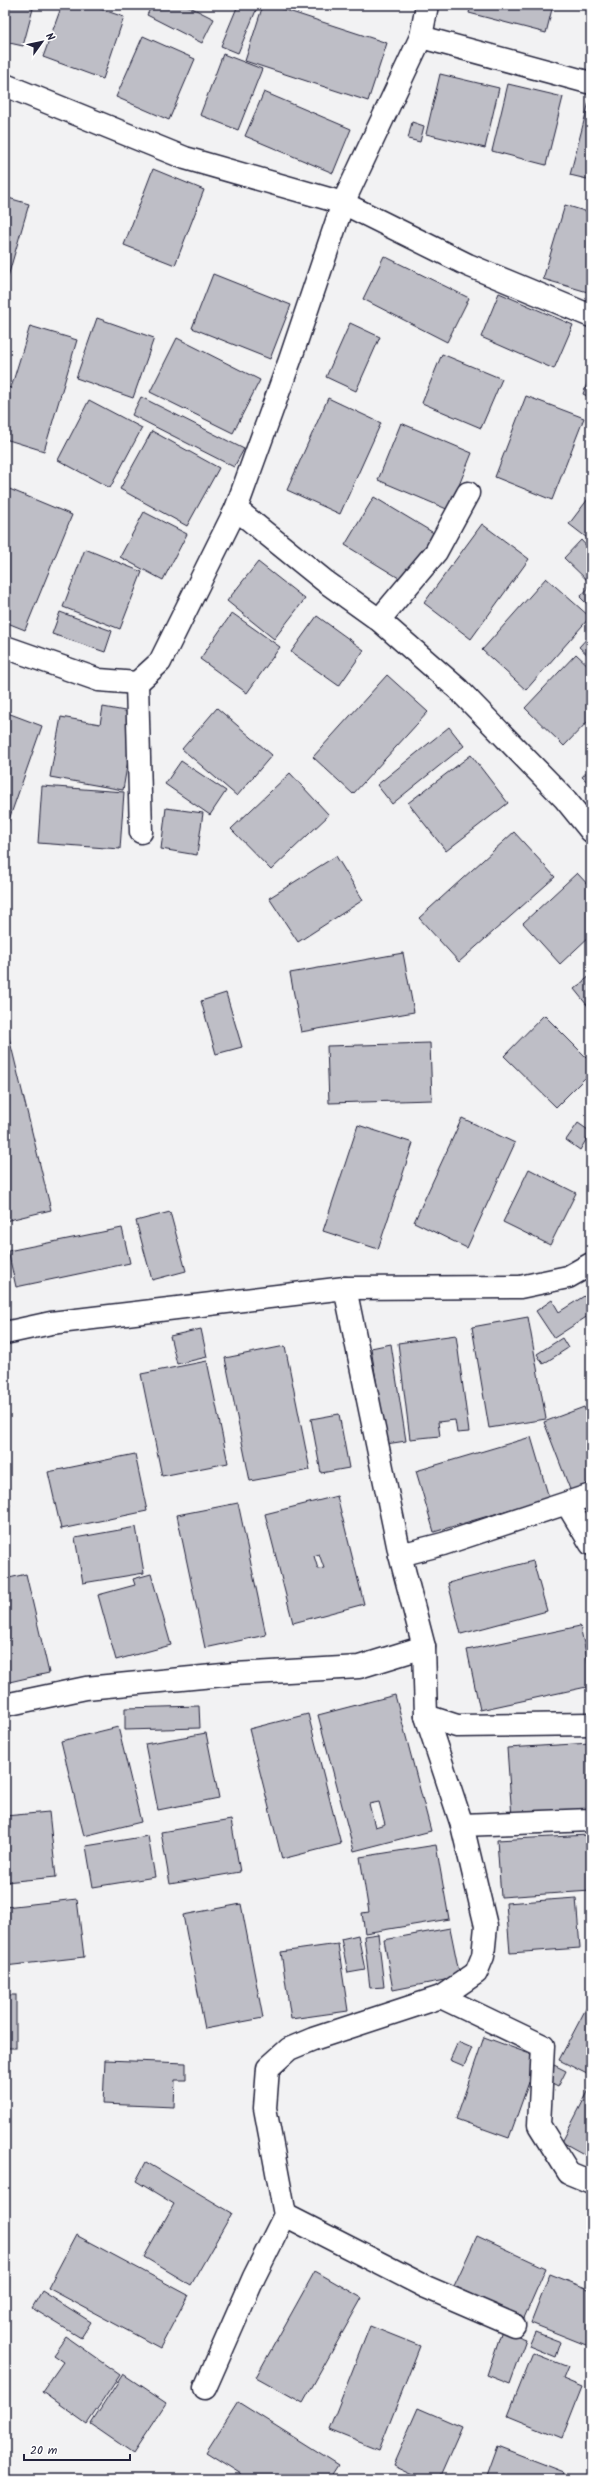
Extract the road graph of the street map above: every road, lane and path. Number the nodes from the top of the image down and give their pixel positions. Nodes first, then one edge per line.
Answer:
1 (426, 5) edge
2 (421, 37) junction
3 (591, 83) edge
4 (5, 85) edge
5 (343, 203) junction
6 (586, 310) edge
7 (468, 493) dead end
8 (236, 509) junction
9 (379, 620) junction
10 (5, 647) edge
11 (137, 683) junction
12 (591, 831) edge
13 (141, 832) dead end
14 (591, 1264) edge
15 (345, 1288) junction
16 (5, 1333) edge
17 (591, 1495) edge
18 (567, 1504) junction
19 (591, 1544) edge
20 (400, 1555) junction
21 (424, 1647) junction
22 (5, 1705) edge
23 (426, 1716) junction
24 (591, 1724) edge
25 (591, 1820) edge
26 (462, 1824) junction
27 (441, 1997) junction
28 (591, 2182) edge
29 (285, 2215) junction
30 (514, 2325) dead end
31 (205, 2388) dead end

1 - 2 street
2 - 3 street
2 - 5 street
4 - 5 street
5 - 6 street
5 - 8 street
7 - 9 street
8 - 9 street
8 - 11 street
9 - 12 street
10 - 11 street
11 - 13 street
14 - 15 street
15 - 16 street
15 - 20 street
17 - 18 street
18 - 19 street
18 - 20 street
20 - 21 street
21 - 22 street
21 - 23 street
23 - 24 street
23 - 26 street
25 - 26 street
26 - 27 street
27 - 28 street
27 - 29 street
29 - 30 street
29 - 31 street

